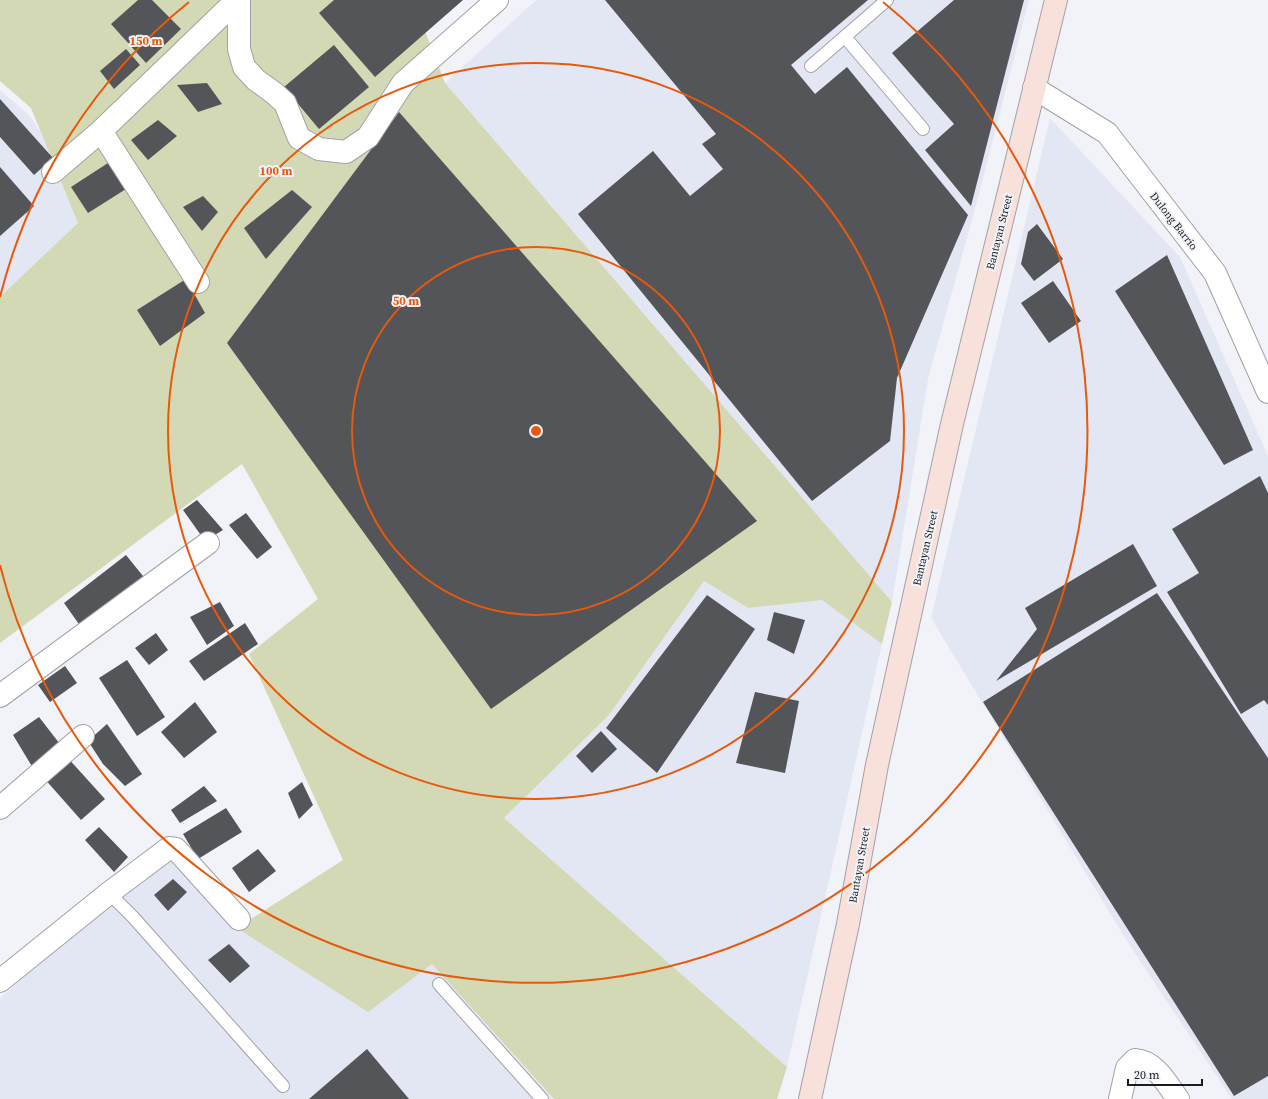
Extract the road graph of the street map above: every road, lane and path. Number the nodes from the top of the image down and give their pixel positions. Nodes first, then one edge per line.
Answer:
1 (238, 0) edge
2 (497, 0) edge
3 (887, 0) edge
4 (1056, 0) edge
5 (845, 37) junction
6 (811, 66) dead end
7 (1034, 88) junction
8 (923, 129) dead end
9 (101, 130) junction
10 (53, 172) dead end
11 (198, 282) dead end
12 (1268, 392) edge
13 (208, 543) dead end
14 (0, 696) edge
15 (83, 736) dead end
16 (0, 808) edge
17 (109, 893) junction
18 (239, 919) dead end
19 (0, 981) edge
20 (439, 984) dead end
21 (283, 1086) dead end
22 (542, 1099) edge
23 (810, 1099) edge
24 (1120, 1099) edge
25 (1178, 1099) edge

1 - 2 street
1 - 9 street
3 - 5 lane
4 - 7 main road, Bantayan Street
5 - 6 lane
5 - 8 lane
7 - 12 street, Dulong Barrio
7 - 23 main road, Bantayan Street
9 - 10 street
9 - 11 street
13 - 14 street
15 - 16 street
17 - 18 street
17 - 19 street
17 - 21 lane
20 - 22 lane
24 - 25 street

